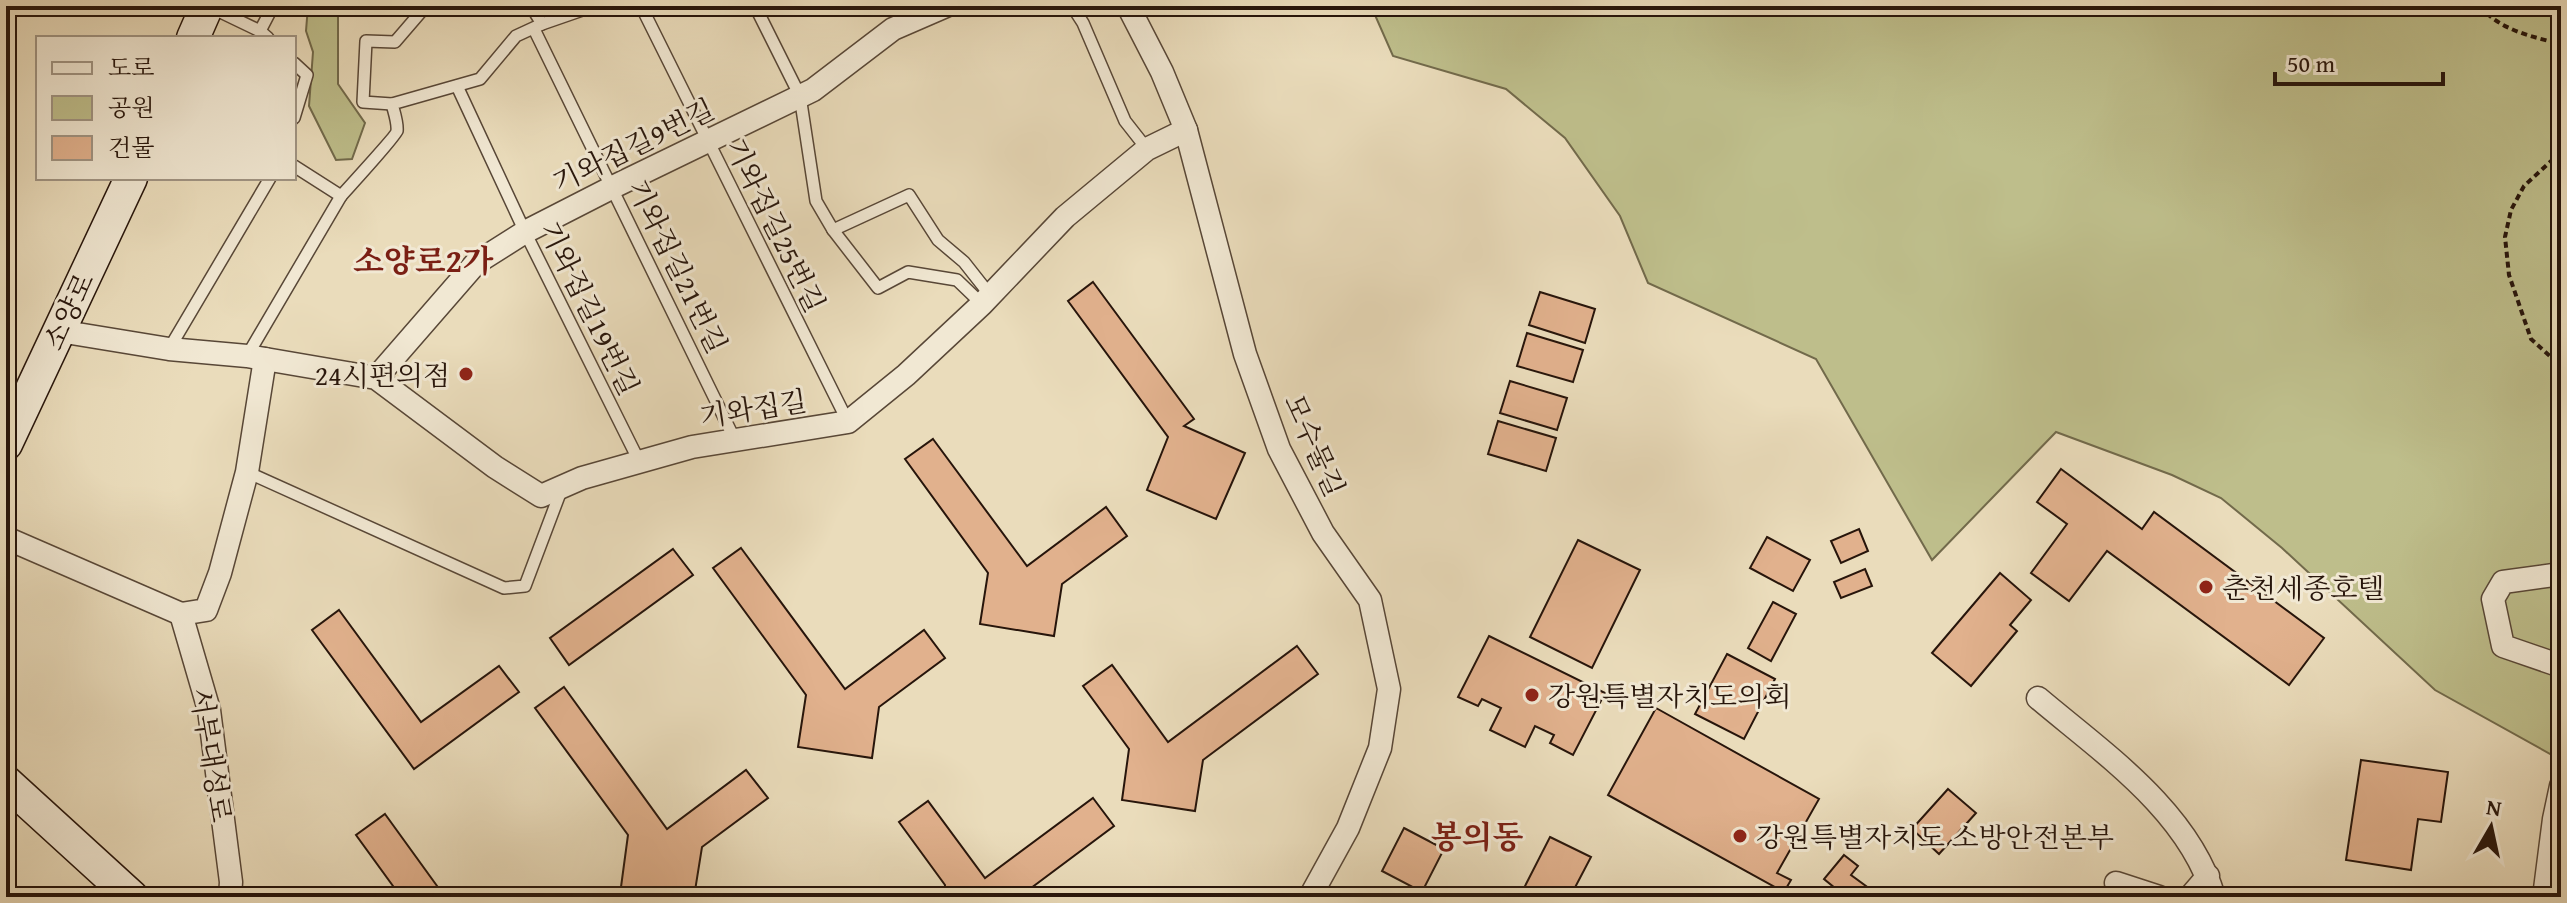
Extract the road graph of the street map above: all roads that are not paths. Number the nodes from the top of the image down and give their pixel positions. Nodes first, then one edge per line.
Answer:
1 (207, 6) edge
2 (273, 6) edge
3 (426, 6) edge
4 (531, 6) edge
5 (594, 6) edge
6 (641, 6) edge
7 (755, 6) edge
8 (946, 6) edge
9 (1072, 6) edge
10 (1128, 6) edge
11 (538, 26) junction
12 (264, 34) edge
13 (194, 36) edge
14 (296, 65) edge
15 (457, 86) junction
16 (800, 96) junction
17 (392, 104) junction
18 (296, 111) edge
19 (1186, 130) junction
20 (708, 142) junction
21 (1147, 149) junction
22 (296, 167) edge
23 (130, 180) edge
24 (269, 180) edge
25 (613, 187) junction
26 (341, 196) junction
27 (833, 230) junction
28 (525, 232) junction
29 (986, 299) junction
30 (59, 331) junction
31 (169, 349) junction
32 (256, 358) junction
33 (376, 378) junction
34 (848, 422) junction
35 (735, 440) junction
36 (6, 444) edge
37 (640, 463) junction
38 (247, 472) junction
39 (562, 487) junction
40 (6, 538) edge
41 (2561, 574) edge
42 (181, 614) junction
43 (2561, 666) edge
44 (2038, 698) dead end
45 (6, 782) edge
46 (2561, 786) edge
47 (2207, 877) edge
48 (2116, 883) dead end
49 (132, 897) edge
50 (230, 897) edge
51 (1310, 897) edge
52 (2159, 897) edge
53 (2190, 897) edge
54 (2544, 897) edge

1 - 12 lane
1 - 13 street
2 - 12 lane
3 - 17 lane
4 - 11 lane, 기와집길21번길
5 - 11 lane
6 - 20 lane, 기와집길25번길
7 - 16 lane
8 - 16 street, 기와집길9번길
9 - 21 lane
10 - 19 street, 모수물길
11 - 15 lane
11 - 25 lane, 기와집길21번길
14 - 18 lane
15 - 17 lane
15 - 28 lane, 기와집길19번길
16 - 20 street, 기와집길9번길
16 - 27 lane
17 - 26 lane
19 - 21 street, 기와집길
19 - 51 street, 모수물길
20 - 25 street, 기와집길9번길
20 - 34 lane, 기와집길25번길
21 - 29 street, 기와집길
22 - 26 lane
23 - 30 street, 소양로
24 - 31 lane
25 - 28 street, 기와집길9번길
25 - 35 lane, 기와집길21번길
26 - 32 lane
27 - 29 lane
27 - 29 lane
28 - 33 street, 기와집길9번길
28 - 37 lane, 기와집길19번길
29 - 34 street, 기와집길
30 - 31 street, 기와집길
30 - 36 street, 소양로
31 - 32 street, 기와집길
32 - 33 street, 기와집길
32 - 38 street
33 - 39 street, 기와집길
34 - 35 street, 기와집길
35 - 37 street, 기와집길
37 - 39 street, 기와집길
38 - 39 lane
38 - 42 street
40 - 42 street
41 - 43 street
42 - 50 street, 서부대성로
44 - 47 street
45 - 49 street
46 - 54 street
47 - 53 street
48 - 52 street

